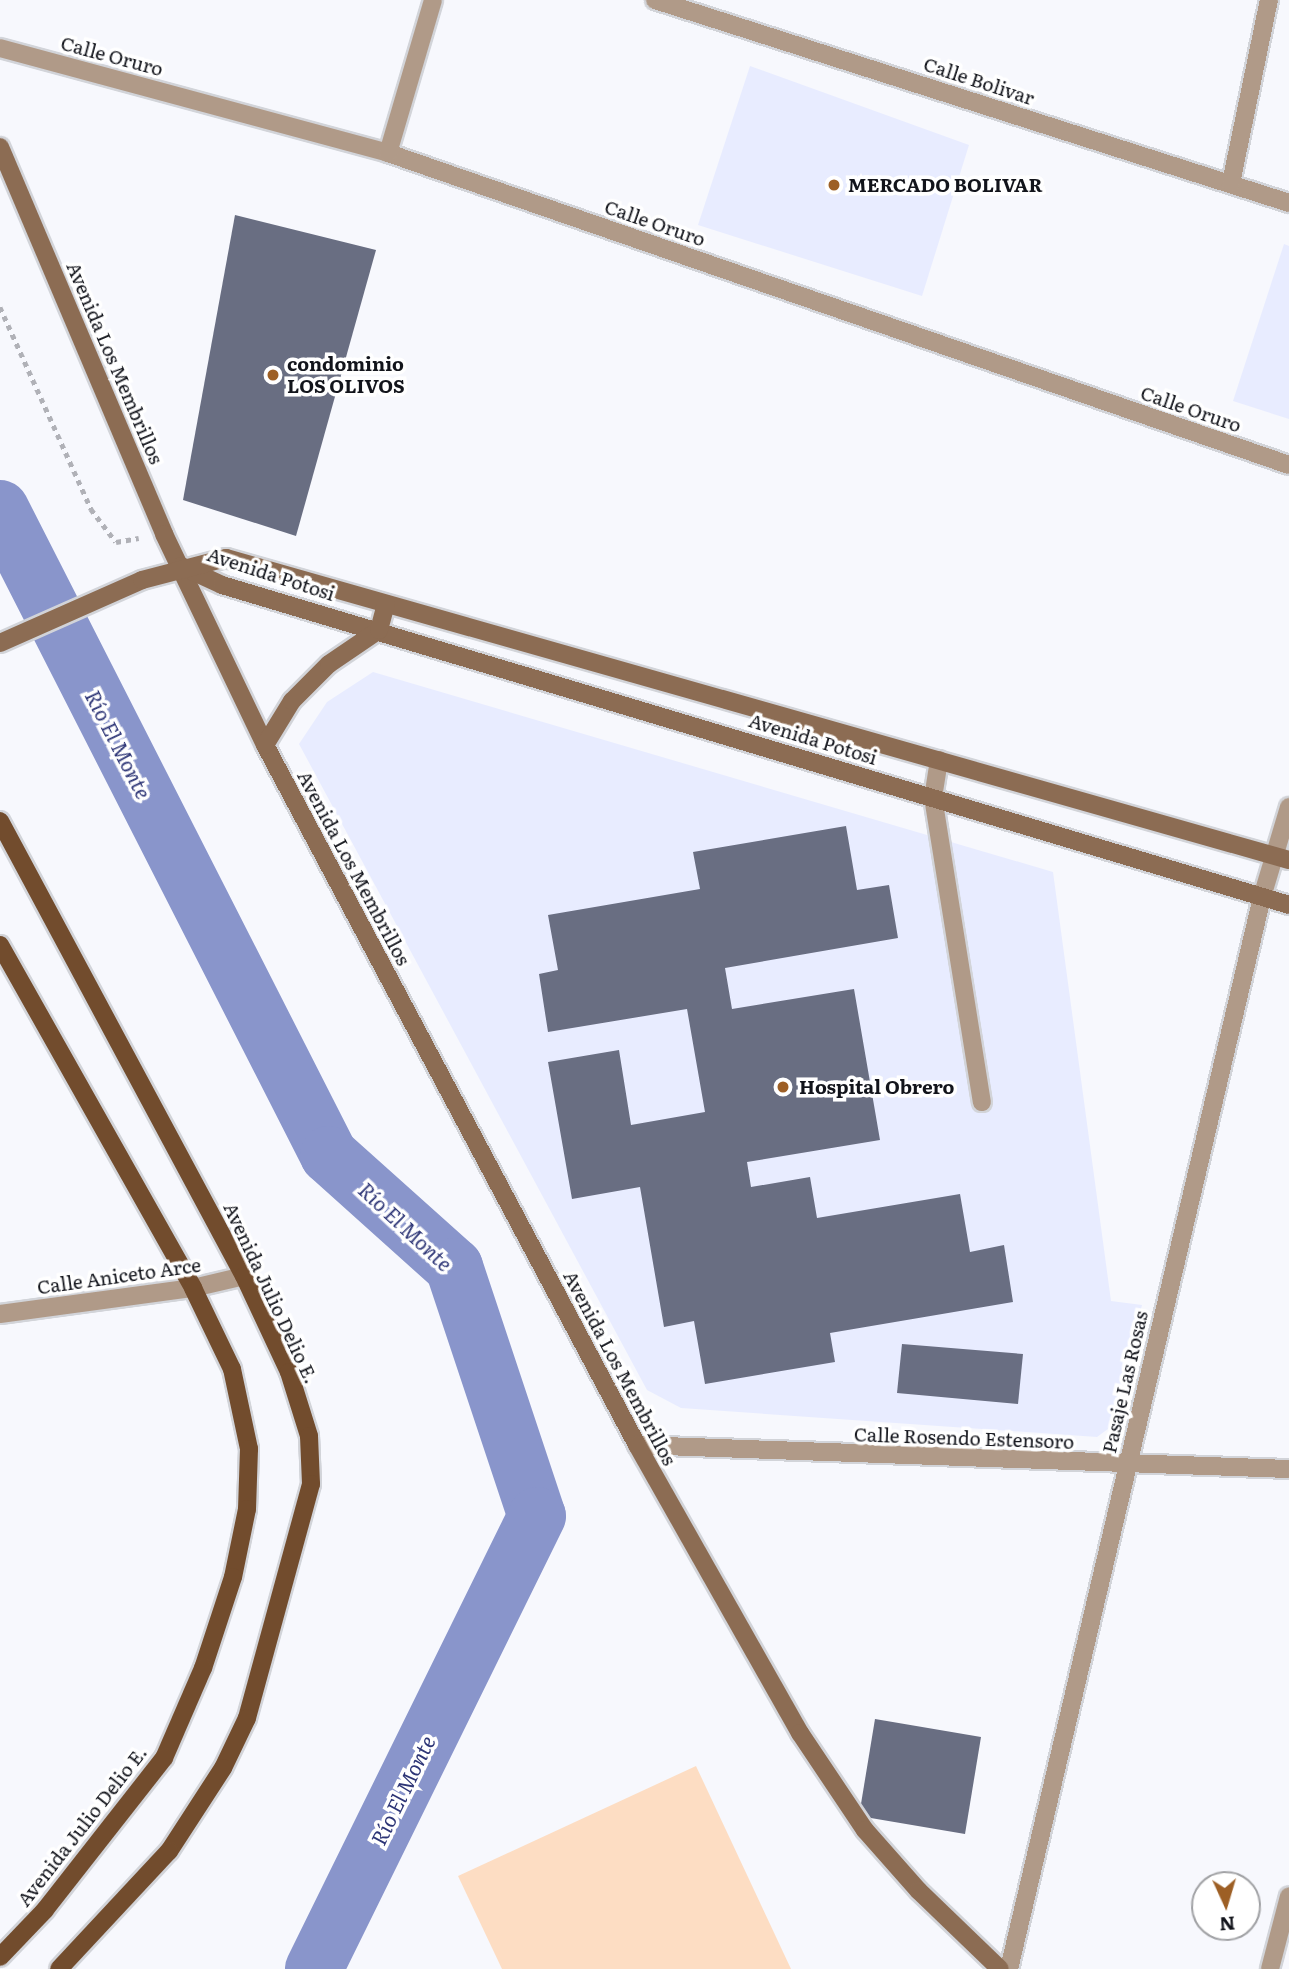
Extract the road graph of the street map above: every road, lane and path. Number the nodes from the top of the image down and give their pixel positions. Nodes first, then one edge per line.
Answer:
1 (433, 0) edge
2 (655, 0) edge
3 (1269, 0) edge
4 (0, 48) edge
5 (0, 147) edge
6 (388, 153) junction
7 (1231, 183) junction
8 (1289, 203) edge
9 (0, 307) edge
10 (1289, 465) edge
11 (164, 534) junction
12 (181, 566) junction
13 (386, 604) junction
14 (379, 630) junction
15 (0, 643) edge
16 (265, 745) junction
17 (939, 760) junction
18 (933, 797) junction
19 (1289, 807) edge
20 (0, 821) edge
21 (1282, 858) edge
22 (1262, 897) junction
23 (1289, 905) edge
24 (2, 953) edge
25 (982, 1102) dead end
26 (244, 1276) junction
27 (193, 1288) junction
28 (0, 1314) edge
29 (637, 1445) junction
30 (1127, 1466) junction
31 (1289, 1469) edge
32 (1289, 1896) edge
33 (0, 1957) edge
34 (0, 1963) edge
35 (6, 1969) edge
36 (59, 1969) edge
37 (1000, 1969) edge
38 (1009, 1969) edge
39 (1270, 1969) edge

1 - 6 street
2 - 7 street, Calle Bolivar
3 - 7 street
4 - 6 street, Calle Oruro
5 - 11 street, Avenida Los Membrillos
6 - 10 street, Calle Oruro
7 - 8 street, Calle Bolivar
9 - 11 path
11 - 12 street, Avenida Los Membrillos
12 - 13 street, Avenida Potosi
12 - 14 street, Avenida Potosi
12 - 15 street
12 - 16 street, Avenida Los Membrillos
13 - 14 street
13 - 17 street, Avenida Potosi
14 - 16 street
14 - 18 street, Avenida Potosi
16 - 29 street, Avenida Los Membrillos
17 - 18 street
17 - 21 street, Avenida Potosi
18 - 22 street, Avenida Potosi
18 - 25 street
19 - 21 street, Pasaje Las Rosas
20 - 26 main road, Avenida Julio Delio E.
21 - 22 street, Pasaje Las Rosas
22 - 23 street, Avenida Potosi
22 - 30 street, Pasaje Las Rosas
24 - 27 main road, Avenida Julio Delio E.
26 - 27 street, Calle Aniceto Arce
26 - 36 main road, Avenida Julio Delio E.
27 - 28 street, Calle Aniceto Arce
27 - 33 main road, Avenida Julio Delio E.
29 - 30 street, Calle Rosendo Estensoro
29 - 37 street, Avenida Los Membrillos
30 - 31 street, Calle Rosendo Estensoro
30 - 38 street, Pasaje Las Rosas
32 - 39 street
34 - 35 street

